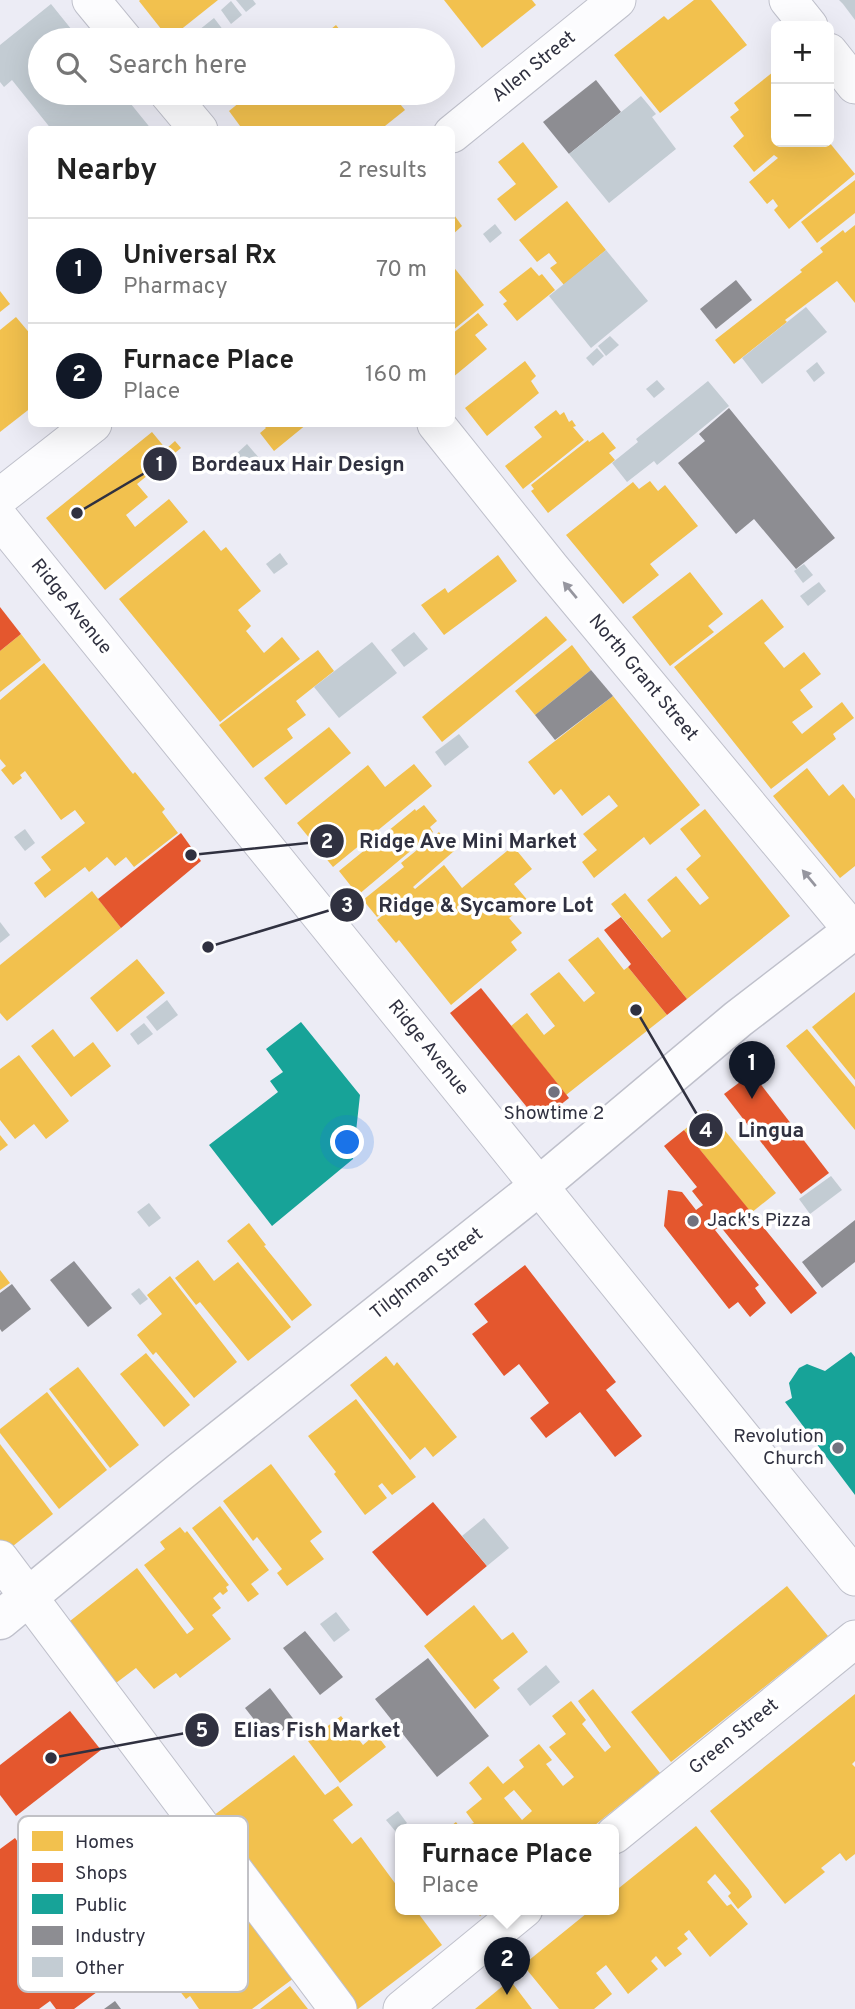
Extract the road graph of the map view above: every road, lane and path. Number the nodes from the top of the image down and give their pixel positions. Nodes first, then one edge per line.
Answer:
1 (91, 0) edge
2 (617, 0) edge
3 (788, 0) edge
4 (804, 21) edge
5 (114, 28) edge
6 (834, 58) edge
7 (855, 85) edge
8 (178, 105) edge
9 (196, 126) edge
10 (455, 132) edge
11 (89, 427) edge
12 (438, 427) edge
13 (0, 497) edge
14 (0, 519) edge
15 (854, 930) edge
16 (539, 1186) junction
17 (0, 1559) edge
18 (855, 1577) edge
19 (29, 1596) junction
20 (0, 1620) edge
21 (855, 1639) edge
22 (194, 1816) edge
23 (619, 1831) edge
24 (248, 1889) edge
25 (517, 1915) edge
26 (338, 2009) edge
27 (402, 2009) edge

1 - 5 street
2 - 10 street, Allen Street
3 - 4 street
6 - 7 street
8 - 9 street
11 - 13 street
15 -> 12 street, North Grant Street
14 - 16 street, Ridge Avenue
15 - 16 main road, Tilghman Street
16 - 18 street, Ridge Avenue
16 - 19 main road, Tilghman Street
17 - 19 street
19 - 20 main road, Tilghman Street
19 - 22 street
21 - 23 street, Green Street
24 - 26 street
25 - 27 street

